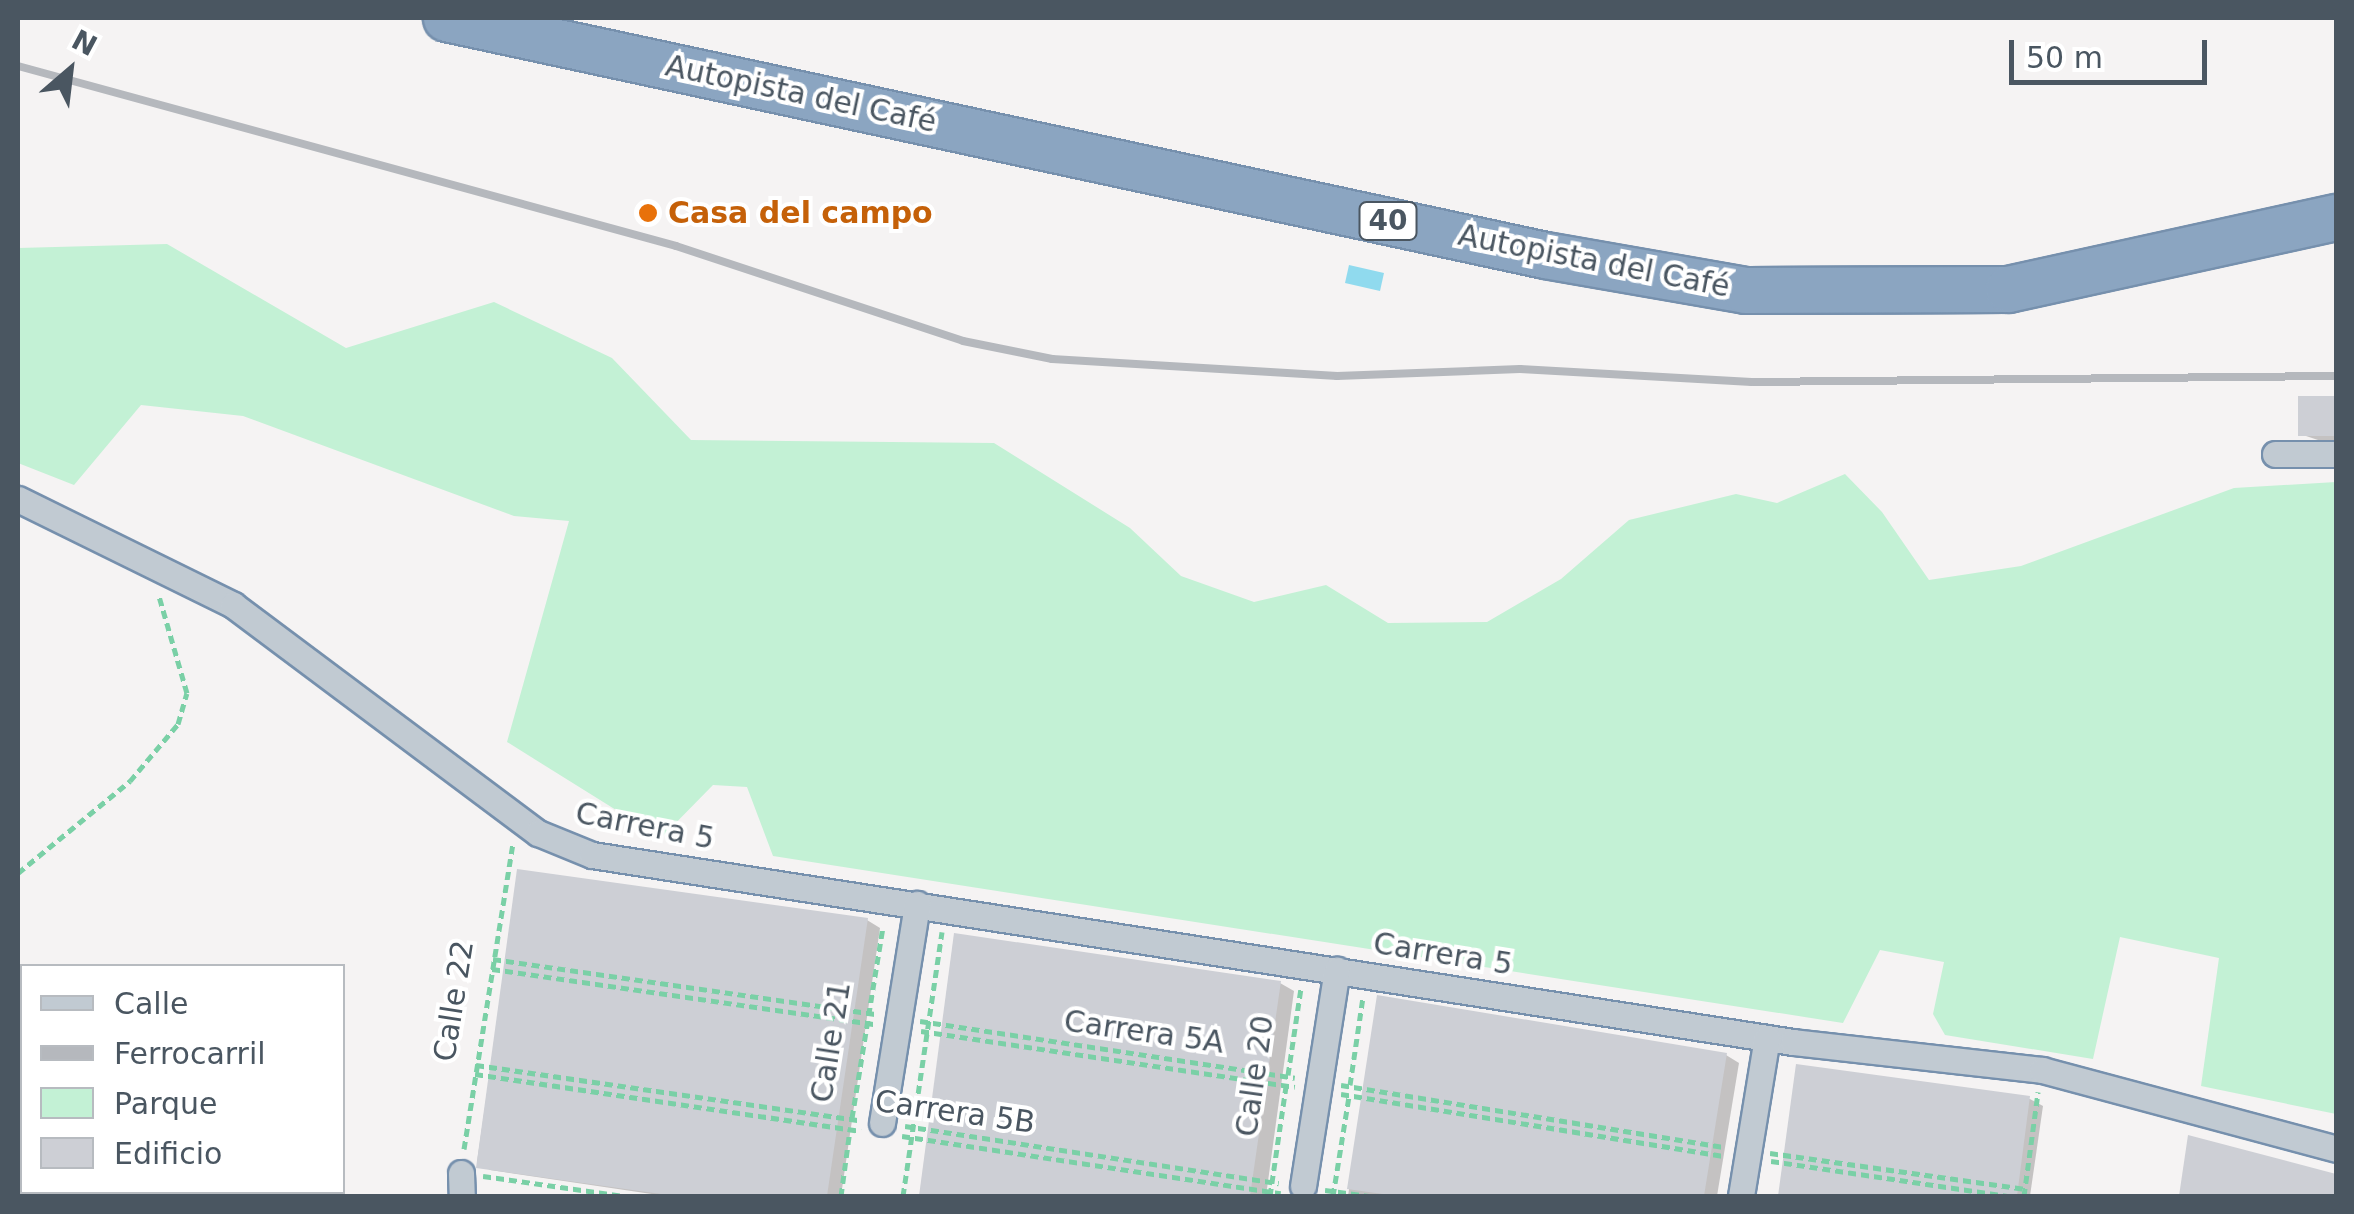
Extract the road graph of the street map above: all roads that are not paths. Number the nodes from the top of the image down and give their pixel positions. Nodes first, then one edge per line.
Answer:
1 (446, 18) edge
2 (2336, 217) edge
3 (2275, 454) dead end
4 (2336, 454) edge
5 (18, 499) edge
6 (917, 904) junction
7 (1336, 970) junction
8 (1767, 1038) junction
9 (882, 1124) road end
10 (2336, 1149) edge
11 (1303, 1186) road end
12 (1742, 1196) edge

1 - 2 highway, Autopista del Café / 40
3 - 4 street
5 - 6 street, Carrera 5
6 - 7 street, Carrera 5
6 - 9 street
7 - 8 street, Carrera 5
7 - 11 street
8 - 10 street, Carrera 5
8 - 12 street

